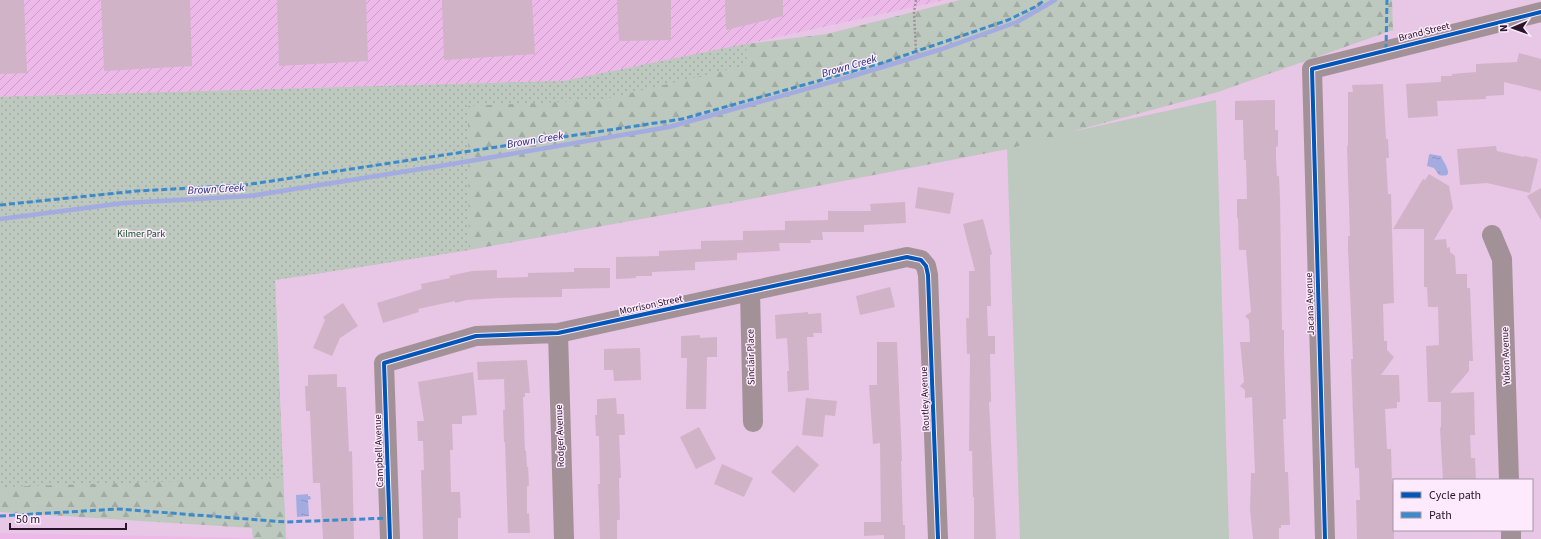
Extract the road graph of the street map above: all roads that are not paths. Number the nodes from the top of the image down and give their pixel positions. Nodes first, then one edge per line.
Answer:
1 (1541, 12) edge
2 (1312, 70) joint
3 (1492, 235) dead end
4 (922, 260) joint
5 (750, 292) junction
6 (558, 333) junction
7 (384, 363) joint
8 (753, 422) dead end
9 (1509, 479) edge
10 (390, 539) edge
11 (564, 539) edge
12 (938, 539) edge
13 (1325, 539) edge

1 - 2 street, Brand Street
2 - 13 street, Jacana Avenue
3 - 9 street, Yukon Avenue
4 - 5 street, Morrison Street
4 - 12 street, Routley Avenue
5 - 6 street, Morrison Street
5 - 8 street, Sinclair Place
6 - 7 street, Morrison Street
6 - 11 street, Rodger Avenue
7 - 10 street, Campbell Avenue

